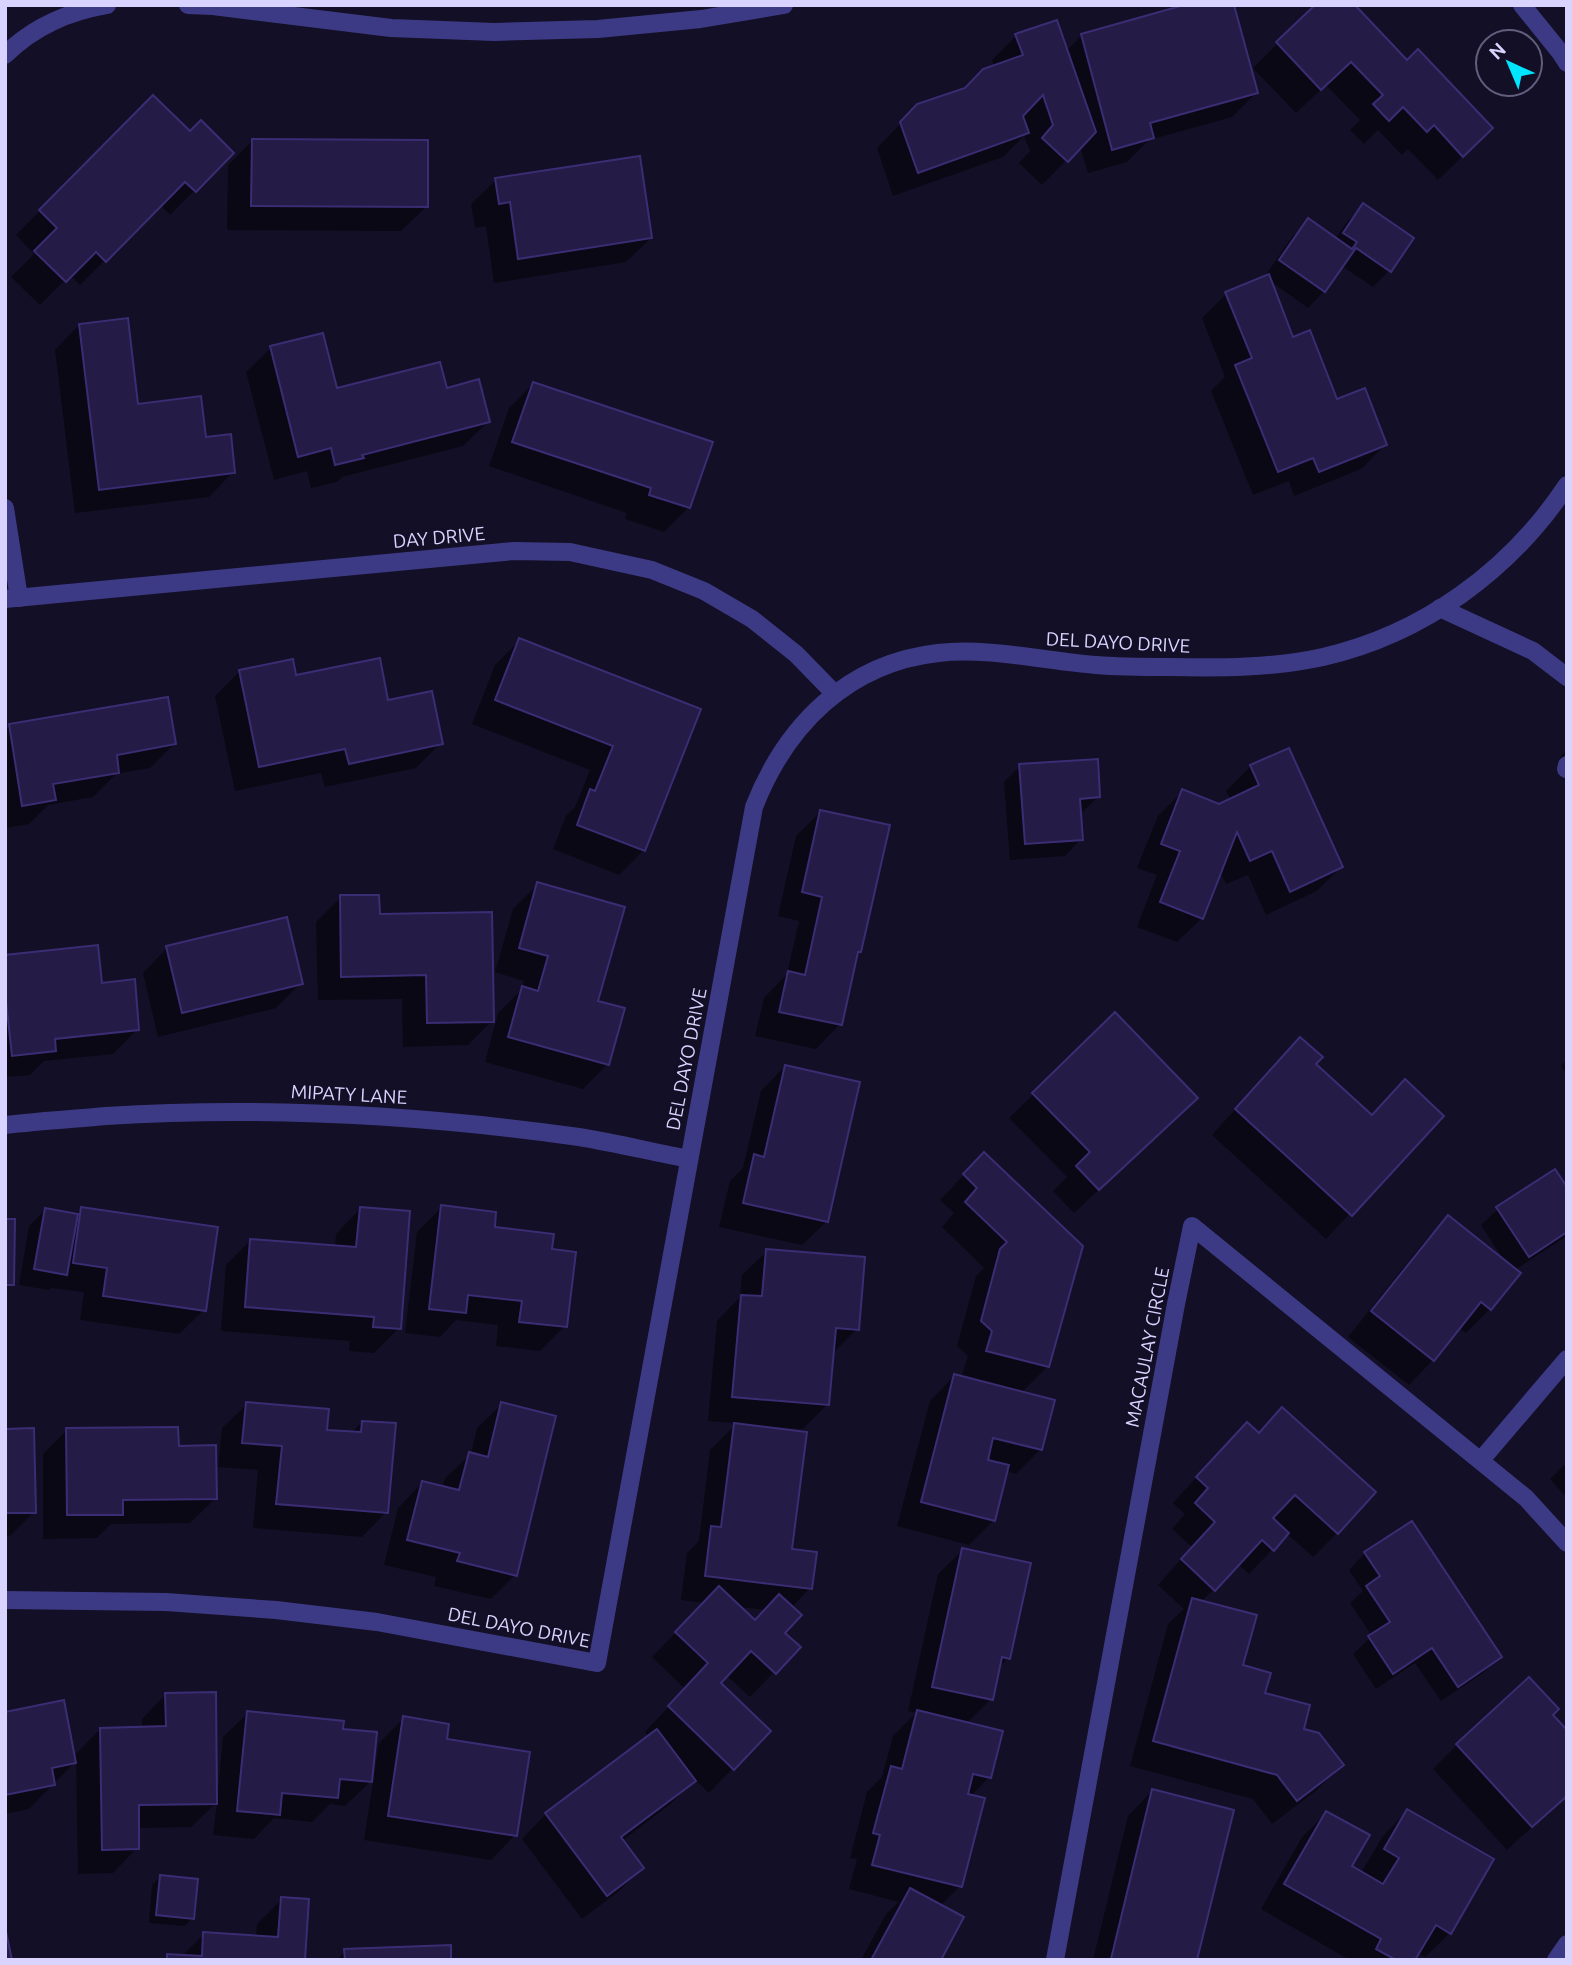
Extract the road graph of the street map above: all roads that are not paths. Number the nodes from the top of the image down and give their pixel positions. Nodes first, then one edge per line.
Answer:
1 (107, 5) edge
2 (188, 5) edge
3 (783, 5) edge
4 (1522, 5) edge
5 (5, 55) edge
6 (1567, 64) edge
7 (1567, 485) edge
8 (5, 508) edge
9 (12, 598) edge
10 (1440, 608) junction
11 (1567, 677) edge
12 (835, 694) junction
13 (5, 1125) edge
14 (689, 1159) junction
15 (1567, 1359) edge
16 (1481, 1460) junction
17 (1567, 1544) edge
18 (5, 1600) edge
19 (1567, 1944) edge
20 (1055, 1960) edge
21 (1556, 1960) edge

1 - 5 street
2 - 3 street
4 - 6 street
7 - 10 street, DEL DAYO DRIVE
8 - 9 street
9 - 12 street, DAY DRIVE
10 - 11 street
10 - 12 street, DEL DAYO DRIVE
12 - 14 street, DEL DAYO DRIVE
13 - 14 street, MIPATY LANE
14 - 18 street, DEL DAYO DRIVE
15 - 16 street
16 - 17 street, MACAULAY CIRCLE
16 - 20 street, MACAULAY CIRCLE
19 - 21 street

